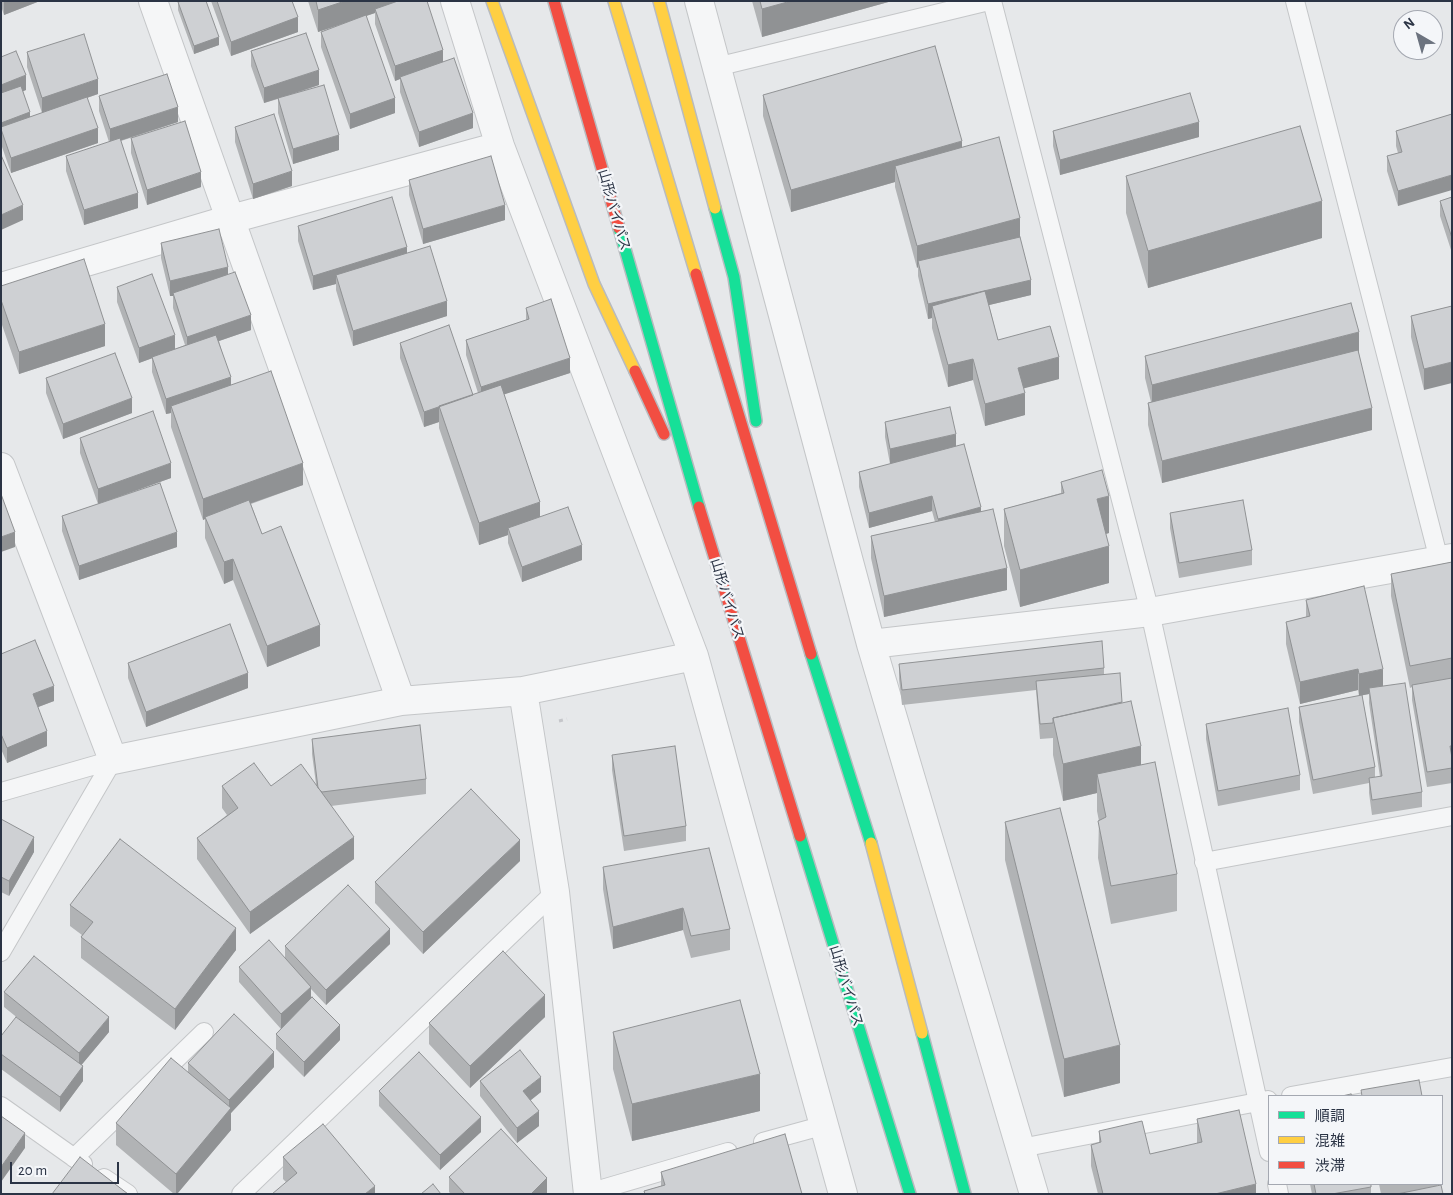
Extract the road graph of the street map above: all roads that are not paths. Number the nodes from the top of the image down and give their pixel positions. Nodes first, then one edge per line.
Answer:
1 (153, 1) edge
2 (455, 1) edge
3 (492, 1) edge
4 (554, 1) edge
5 (614, 1) edge
6 (659, 1) edge
7 (699, 1) edge
8 (990, 1) edge
9 (1295, 1) edge
10 (716, 66) junction
11 (500, 146) junction
12 (231, 219) junction
13 (1, 287) edge
14 (1, 467) edge
15 (701, 515) junction
16 (770, 515) junction
17 (1445, 559) edge
18 (1150, 612) junction
19 (871, 644) junction
20 (694, 656) junction
21 (523, 691) junction
22 (401, 701) junction
23 (113, 760) junction
24 (1, 792) edge
25 (1452, 816) edge
26 (1204, 862) junction
27 (555, 892) junction
28 (1, 952) edge
29 (204, 1032) dead end
30 (1452, 1067) edge
31 (1297, 1095) edge
32 (1263, 1101) edge
33 (1, 1106) edge
34 (825, 1125) junction
35 (1268, 1144) edge
36 (1021, 1148) junction
37 (74, 1158) junction
38 (587, 1193) edge
39 (128, 1194) edge
40 (241, 1194) edge
41 (843, 1194) edge
42 (910, 1194) edge
43 (965, 1194) edge
44 (1034, 1194) edge

1 - 12 street
2 - 11 street
3 - 15 highway
4 - 15 highway, 山形バイパス
5 - 16 highway
6 - 16 highway
7 - 10 street
8 - 10 lane
8 - 18 lane
9 - 17 lane
10 - 19 street
11 - 12 street
11 - 20 street
12 - 13 street
12 - 22 street
14 - 23 street
15 - 42 highway, 山形バイパス
16 - 43 highway
17 - 18 street
18 - 19 street
18 - 26 lane
19 - 36 street
20 - 21 street
20 - 34 street
21 - 22 street
21 - 27 street
22 - 23 street
23 - 24 lane
23 - 28 lane
25 - 26 lane
26 - 32 lane
27 - 38 street
27 - 40 lane
29 - 37 lane
30 - 31 lane
32 - 35 lane
32 - 36 lane
33 - 37 lane
34 - 38 lane
34 - 41 street
36 - 44 street
37 - 39 lane

